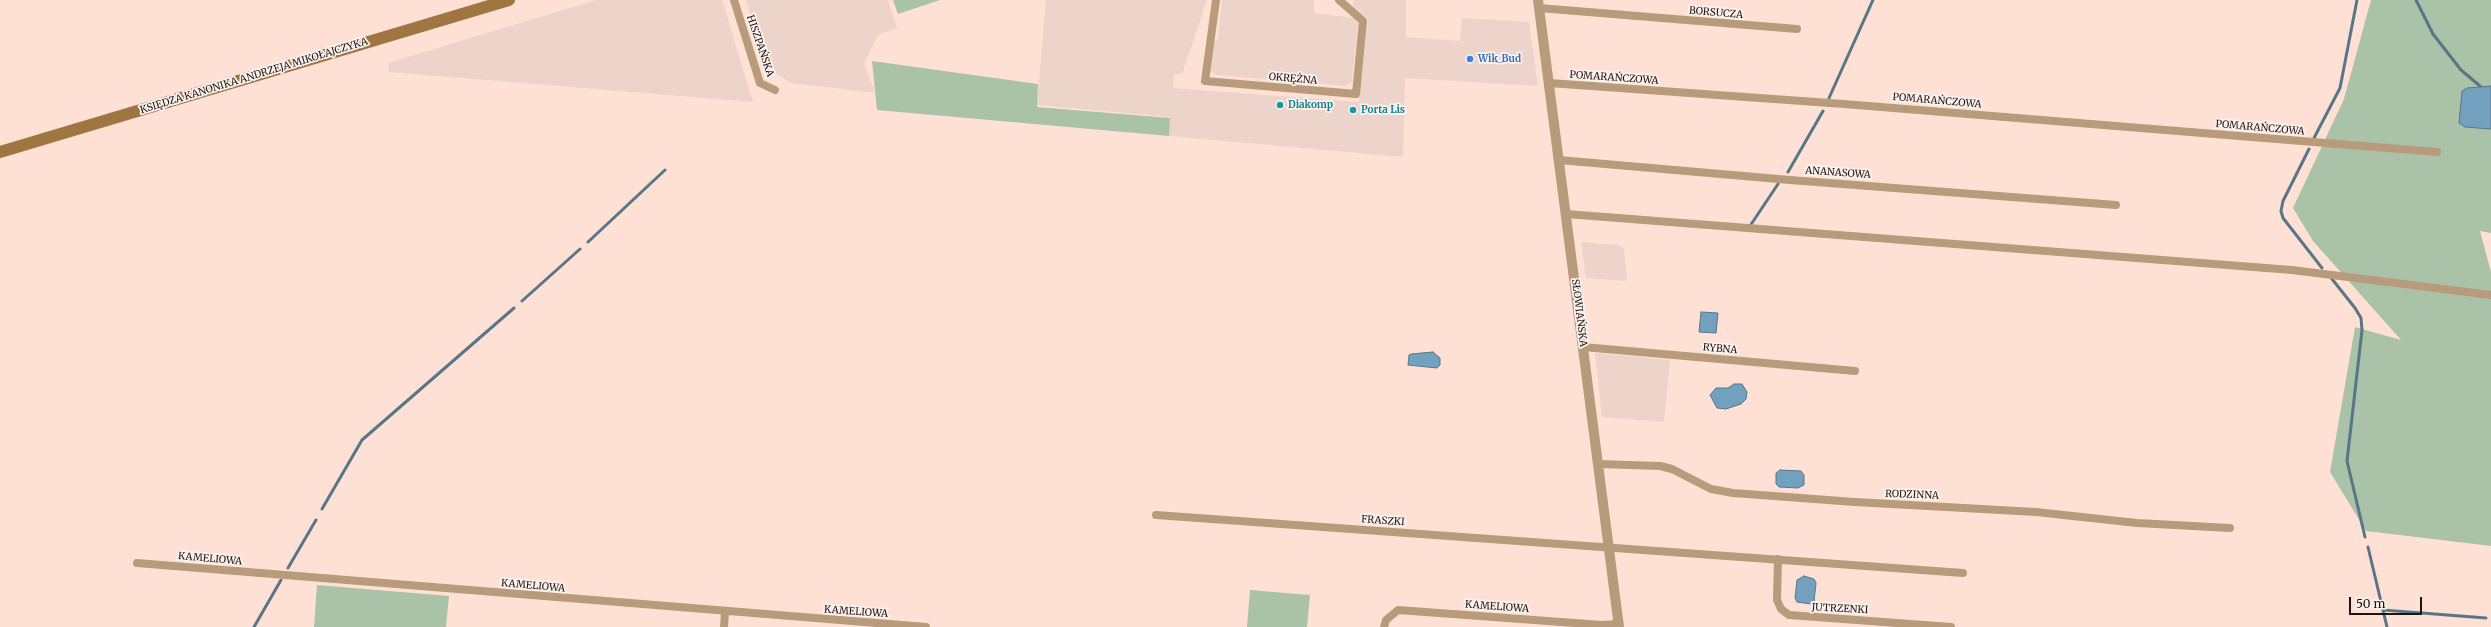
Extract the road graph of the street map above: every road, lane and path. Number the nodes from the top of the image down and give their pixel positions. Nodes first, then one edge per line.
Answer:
1 (509, 0) edge
2 (734, 0) edge
3 (1216, 0) edge
4 (1339, 0) edge
5 (1538, 4) edge
6 (1797, 29) dead end
7 (1549, 83) junction
8 (775, 90) dead end
9 (0, 152) edge
10 (2437, 152) dead end
11 (1559, 160) junction
12 (2116, 204) dead end
13 (1566, 214) junction
14 (2491, 295) edge
15 (1583, 347) junction
16 (1855, 371) dead end
17 (1598, 464) junction
18 (1156, 515) dead end
19 (2230, 528) dead end
20 (1609, 547) junction
21 (1778, 559) junction
22 (137, 563) dead end
23 (1963, 573) dead end
24 (725, 612) junction
25 (1618, 626) edge
26 (724, 627) edge
27 (926, 627) edge
28 (1384, 627) edge
29 (1951, 627) edge

1 - 9 main road, KSIĘDZA KANONIKA ANDRZEJA MIKOŁAJCZYKA
2 - 8 street, HISZPAŃSKA
3 - 4 street, OKRĘŻNA
5 - 6 street, BORSUCZA
5 - 7 street, SŁOWIAŃSKA
7 - 10 street, POMARAŃCZOWA
7 - 11 street, SŁOWIAŃSKA
11 - 12 street, ANANASOWA
11 - 13 street, SŁOWIAŃSKA
13 - 14 street
13 - 15 street, SŁOWIAŃSKA
15 - 16 street, RYBNA
15 - 17 street, SŁOWIAŃSKA
17 - 19 street, RODZINNA
17 - 20 street, SŁOWIAŃSKA
18 - 20 street, FRASZKI
20 - 21 street
20 - 25 street, SŁOWIAŃSKA
21 - 23 street
21 - 29 street, JUTRZENKI
22 - 24 street, KAMELIOWA
24 - 26 street
24 - 27 street, KAMELIOWA
25 - 28 street, KAMELIOWA

